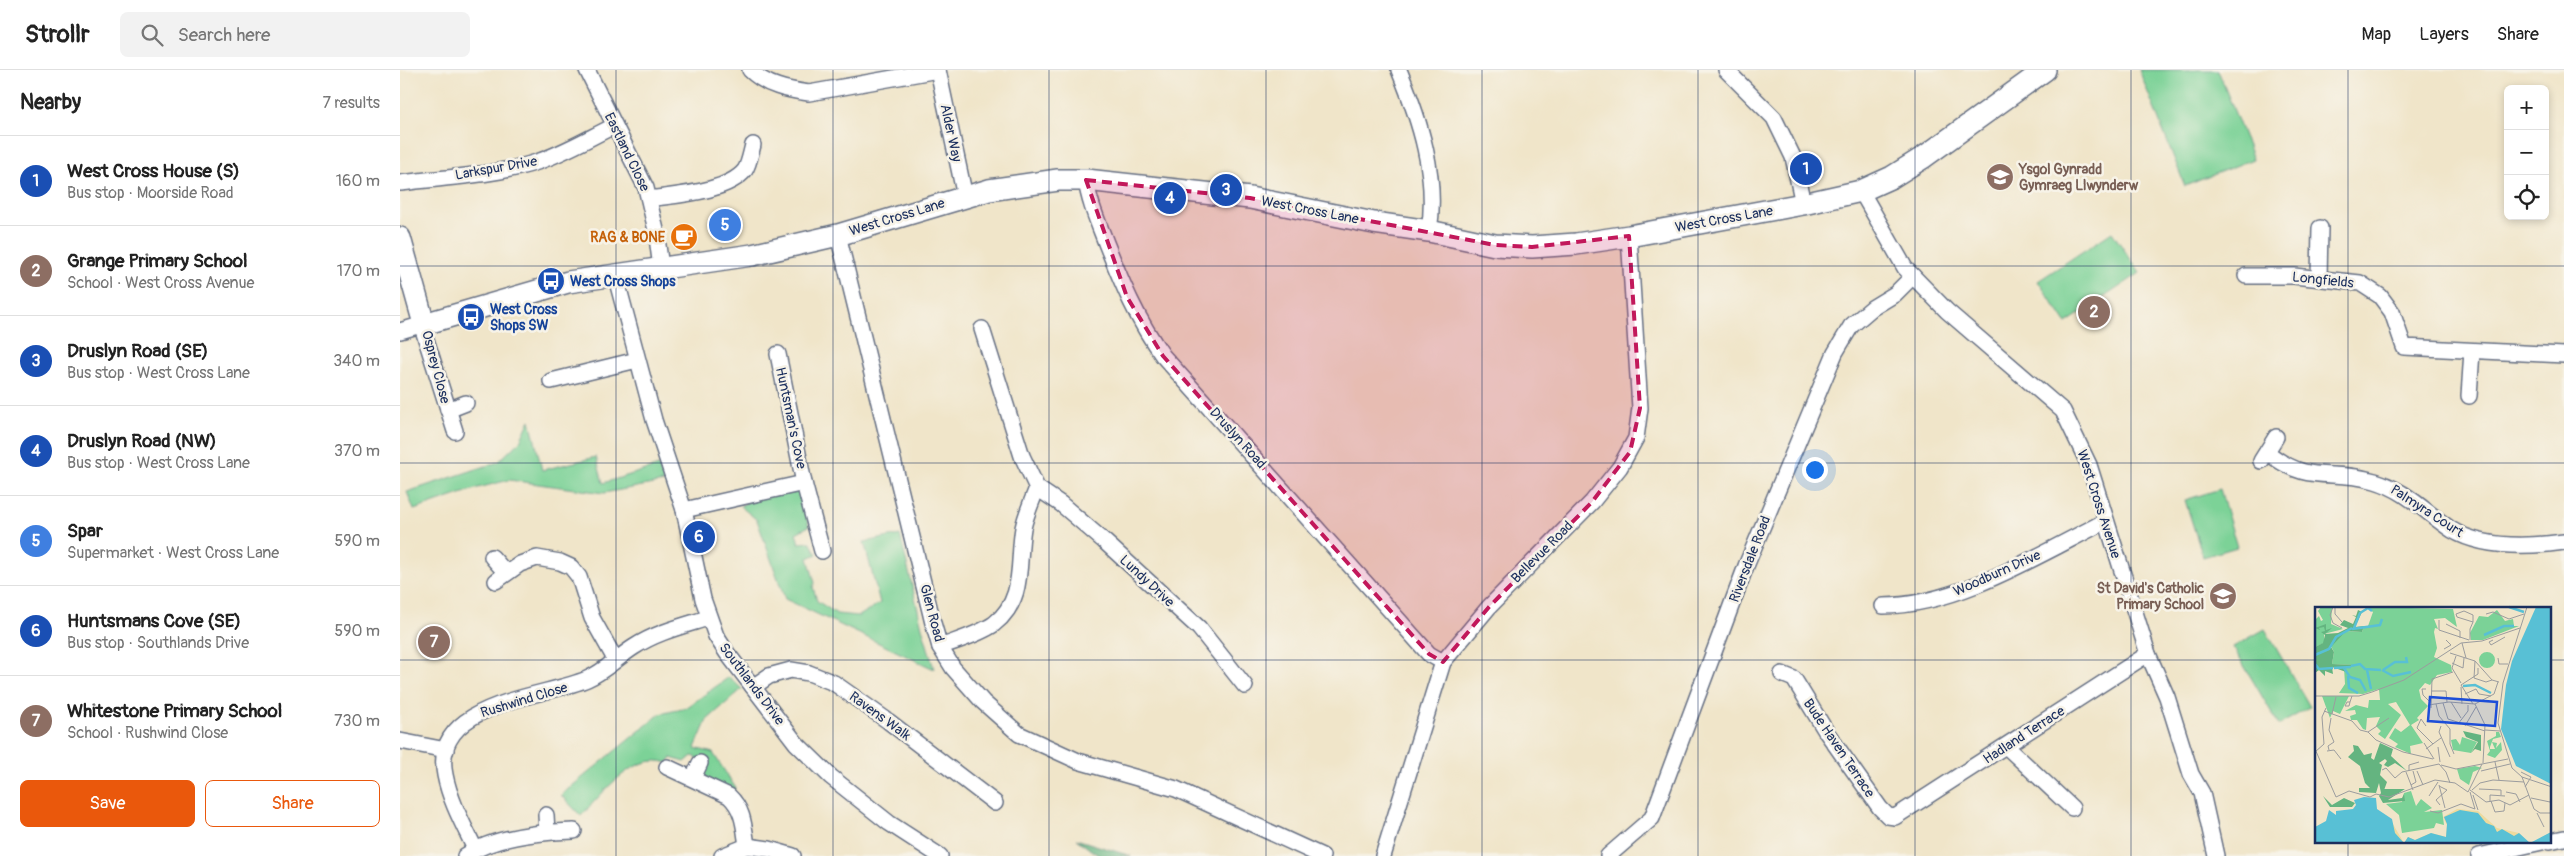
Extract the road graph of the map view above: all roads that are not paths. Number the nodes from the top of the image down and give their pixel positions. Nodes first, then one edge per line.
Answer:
1 (587, 70) edge
2 (750, 70) edge
3 (938, 70) edge
4 (1398, 70) edge
5 (1726, 70) edge
6 (2044, 70) edge
7 (614, 126) junction
8 (753, 144) dead end
9 (1086, 180) junction
10 (400, 183) edge
11 (1861, 191) junction
12 (965, 197) junction
13 (649, 199) junction
14 (1803, 204) junction
15 (2320, 228) dead end
16 (1430, 231) junction
17 (838, 235) junction
18 (1629, 236) junction
19 (400, 238) edge
20 (660, 268) junction
21 (615, 274) junction
22 (1913, 276) junction
23 (2246, 276) dead end
24 (2319, 278) junction
25 (424, 324) junction
26 (982, 329) dead end
27 (400, 331) edge
28 (2472, 351) junction
29 (778, 354) dead end
30 (2564, 355) edge
31 (637, 360) junction
32 (551, 380) dead end
33 (2469, 396) dead end
34 (466, 403) dead end
35 (448, 410) junction
36 (454, 431) dead end
37 (2276, 437) dead end
38 (804, 483) junction
39 (1037, 488) junction
40 (684, 510) junction
41 (2106, 521) junction
42 (2564, 542) edge
43 (822, 551) dead end
44 (492, 557) dead end
45 (1883, 606) dead end
46 (708, 618) junction
47 (940, 646) junction
48 (2148, 654) junction
49 (615, 659) junction
50 (1443, 662) junction
51 (1782, 674) dead end
52 (1245, 686) dead end
53 (753, 687) junction
54 (400, 740) edge
55 (2007, 747) junction
56 (446, 750) junction
57 (700, 763) dead end
58 (667, 767) dead end
59 (693, 778) junction
60 (995, 803) dead end
61 (2072, 808) dead end
62 (546, 815) dead end
63 (1900, 816) joint
64 (574, 831) dead end
65 (547, 832) junction
66 (2522, 844) edge
67 (747, 846) junction
68 (2493, 847) edge
69 (470, 853) edge
70 (722, 856) edge
71 (793, 856) edge
72 (940, 856) edge
73 (1322, 856) edge
74 (1383, 856) edge
75 (1608, 856) edge
76 (2216, 856) edge
77 (2479, 856) edge

1 - 7 street, Eastland Close
2 - 3 street
3 - 12 street, Alder Way
4 - 16 street
5 - 14 street
6 - 11 street, West Cross Lane
7 - 10 street, Larkspur Drive
7 - 13 street, Eastland Close
8 - 13 street
9 - 12 street, West Cross Lane
9 - 16 street, West Cross Lane
9 - 50 street, Druslyn Road
11 - 14 street, West Cross Lane
11 - 22 street, West Cross Avenue
12 - 17 street, West Cross Lane
13 - 20 street, Eastland Close
14 - 18 street, West Cross Lane
15 - 24 street
16 - 18 street, West Cross Lane
17 - 20 street, West Cross Lane
17 - 47 street, Glen Road
18 - 50 street, Bellevue Road
19 - 25 street
20 - 21 street, West Cross Lane
21 - 25 street, West Cross Lane
21 - 31 street, Southlands Drive
22 - 41 street, West Cross Avenue
22 - 75 street, Riversdale Road
23 - 24 street, Longfields
24 - 28 street, Longfields
25 - 27 street, West Cross Lane
25 - 35 street, Osprey Close
26 - 39 street
28 - 30 street
28 - 33 street
29 - 38 street, Huntsman's Cove
31 - 32 street
31 - 40 street, Southlands Drive
34 - 35 street, Osprey Close
35 - 36 street, Osprey Close
37 - 42 street, Palmyra Court
38 - 40 street, Huntsman's Cove
38 - 43 street, Huntsman's Cove
39 - 47 street
39 - 52 street, Lundy Drive
40 - 46 street, Southlands Drive
41 - 45 street, Woodburn Drive
41 - 48 street, West Cross Avenue
44 - 49 street
46 - 49 street, Rushwind Close
46 - 53 street, Southlands Drive
47 - 73 street, Glen Road
48 - 55 street, Hadland Terrace
48 - 76 street, West Cross Avenue
49 - 56 street, Rushwind Close
50 - 74 street, Bellevue Road
51 - 63 street, Bude Haven Terrace
53 - 60 street, Ravens Walk
53 - 72 street, Southlands Drive
54 - 56 street
55 - 61 street
55 - 63 street, Hadland Terrace
56 - 69 street, Rushwind Close
57 - 59 street
58 - 59 street
59 - 67 street
62 - 65 street
64 - 65 street, Rushwind Close
65 - 69 street, Rushwind Close
66 - 68 street
67 - 70 street
67 - 71 street
68 - 77 street

